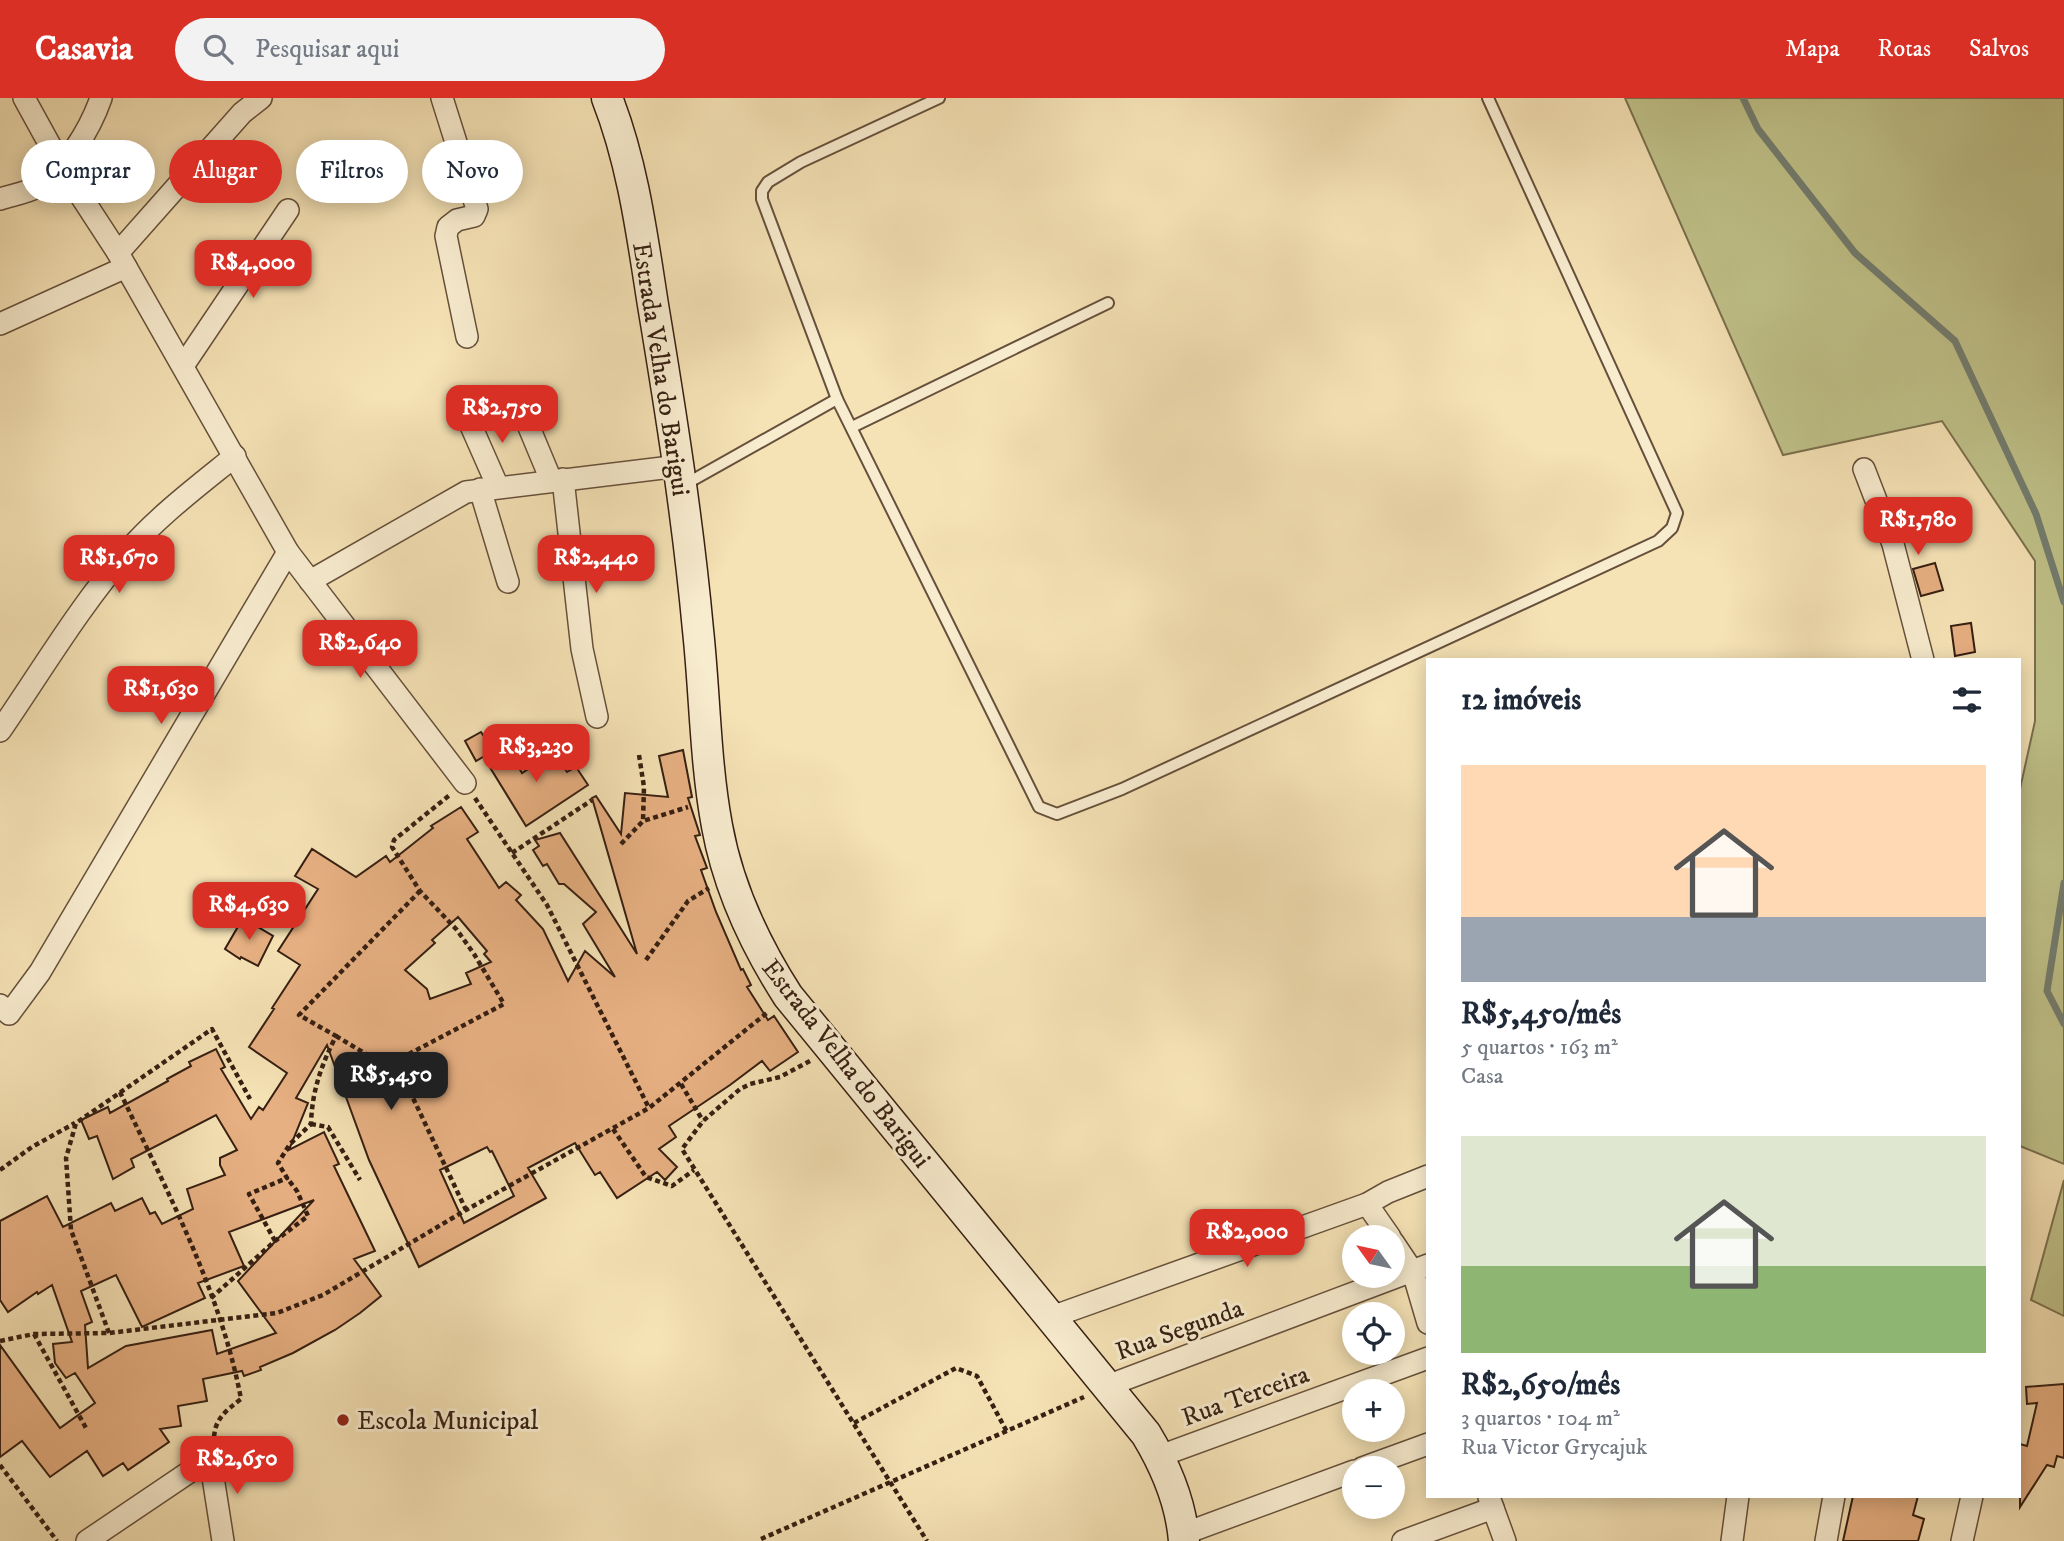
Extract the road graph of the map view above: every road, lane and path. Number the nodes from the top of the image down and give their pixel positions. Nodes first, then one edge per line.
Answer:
1 (24, 98) edge
2 (101, 98) edge
3 (261, 98) edge
4 (442, 98) edge
5 (607, 98) edge
6 (939, 98) edge
7 (1488, 98) edge
8 (917, 103) edge
9 (47, 140) edge
10 (79, 140) edge
11 (21, 192) edge
12 (0, 199) edge
13 (85, 203) edge
14 (288, 210) dead end
15 (122, 260) junction
16 (1108, 303) dead end
17 (0, 324) edge
18 (467, 337) dead end
19 (183, 366) junction
20 (837, 398) junction
21 (468, 419) dead end
22 (526, 420) dead end
23 (852, 428) junction
24 (234, 456) junction
25 (1864, 469) dead end
26 (680, 476) junction
27 (557, 480) junction
28 (489, 488) junction
29 (288, 552) junction
30 (310, 581) junction
31 (508, 582) dead end
32 (1922, 658) edge
33 (597, 717) dead end
34 (0, 731) edge
35 (639, 755) dead end
36 (465, 783) junction
37 (592, 800) dead end
38 (713, 801) junction
39 (643, 821) junction
40 (621, 844) dead end
41 (512, 853) junction
42 (730, 878) junction
43 (420, 891) junction
44 (646, 960) dead end
45 (788, 996) junction
46 (3, 1014) edge
47 (336, 1037) junction
48 (830, 1049) junction
49 (386, 1066) junction
50 (681, 1084) junction
51 (120, 1092) junction
52 (250, 1099) dead end
53 (649, 1108) junction
54 (704, 1121) junction
55 (76, 1123) junction
56 (311, 1124) junction
57 (613, 1129) junction
58 (0, 1170) edge
59 (694, 1170) junction
60 (1426, 1177) edge
61 (287, 1178) junction
62 (360, 1180) dead end
63 (1367, 1203) junction
64 (466, 1210) junction
65 (1382, 1225) edge
66 (275, 1241) junction
67 (1405, 1254) edge
68 (1421, 1269) edge
69 (211, 1298) junction
70 (1426, 1308) edge
71 (1049, 1318) junction
72 (219, 1319) junction
73 (109, 1333) junction
74 (34, 1334) junction
75 (0, 1341) edge
76 (1426, 1359) edge
77 (1107, 1386) junction
78 (854, 1423) junction
79 (86, 1428) dead end
80 (1007, 1432) junction
81 (1426, 1445) edge
82 (1160, 1456) junction
83 (1395, 1456) edge
84 (210, 1458) junction
85 (0, 1465) edge
86 (1342, 1476) edge
87 (890, 1482) junction
88 (1738, 1498) edge
89 (1835, 1498) edge
90 (1972, 1498) edge
91 (1490, 1502) edge
92 (1184, 1537) edge
93 (761, 1539) dead end
94 (57, 1541) edge
95 (87, 1541) edge
96 (223, 1541) edge
97 (927, 1541) edge
98 (1403, 1541) edge
99 (1505, 1541) edge
100 (1732, 1541) edge
101 (1826, 1541) edge
102 (1962, 1541) edge

1 - 9 street
2 - 10 street
3 - 15 street
4 - 18 street
5 - 26 street, Estrada Velha do Barigui
6 - 8 lane
7 - 23 lane
8 - 20 lane
11 - 12 street
13 - 15 street
14 - 19 street
15 - 17 street
15 - 19 street
16 - 23 lane
19 - 24 street
20 - 23 lane
20 - 26 lane
21 - 28 street
22 - 27 street
24 - 29 street
24 - 34 street
25 - 32 street
26 - 27 street
26 - 38 street, Estrada Velha do Barigui
27 - 28 street
27 - 33 street
28 - 30 street
28 - 31 street
29 - 30 street
29 - 46 street
30 - 36 street
35 - 39 path
36 - 41 path
36 - 43 path
37 - 41 path
38 - 39 path
38 - 42 street, Estrada Velha do Barigui
39 - 40 path
41 - 53 path
42 - 44 path
42 - 45 street, Estrada Velha do Barigui
43 - 47 path
43 - 49 path
45 - 48 street, Estrada Velha do Barigui
45 - 50 path
47 - 49 path
47 - 56 path
48 - 54 path
48 - 71 street, Estrada Velha do Barigui
49 - 64 path
50 - 53 path
50 - 54 path
51 - 52 path
51 - 55 path
51 - 69 path
53 - 57 path
54 - 59 path
55 - 58 path
55 - 73 path
56 - 61 path
56 - 62 path
57 - 59 path
57 - 64 path
59 - 78 path
60 - 63 street
61 - 66 path
61 - 66 path
63 - 65 street
63 - 71 street
64 - 72 path
66 - 69 path
67 - 68 street
68 - 70 street
68 - 77 street, Rua Segunda
69 - 72 path
71 - 77 street, Estrada Velha do Barigui
72 - 73 path
72 - 84 path
73 - 74 path
74 - 75 path
74 - 79 path
76 - 82 street, Rua Terceira
77 - 80 path
77 - 82 street, Estrada Velha do Barigui
78 - 80 path
78 - 87 path
80 - 87 path
81 - 83 street
82 - 92 street, Estrada Velha do Barigui
84 - 95 street
84 - 96 street
85 - 94 path
86 - 92 street
87 - 93 path
87 - 97 path
88 - 100 street
89 - 101 street
90 - 102 street
91 - 98 street
91 - 99 street

